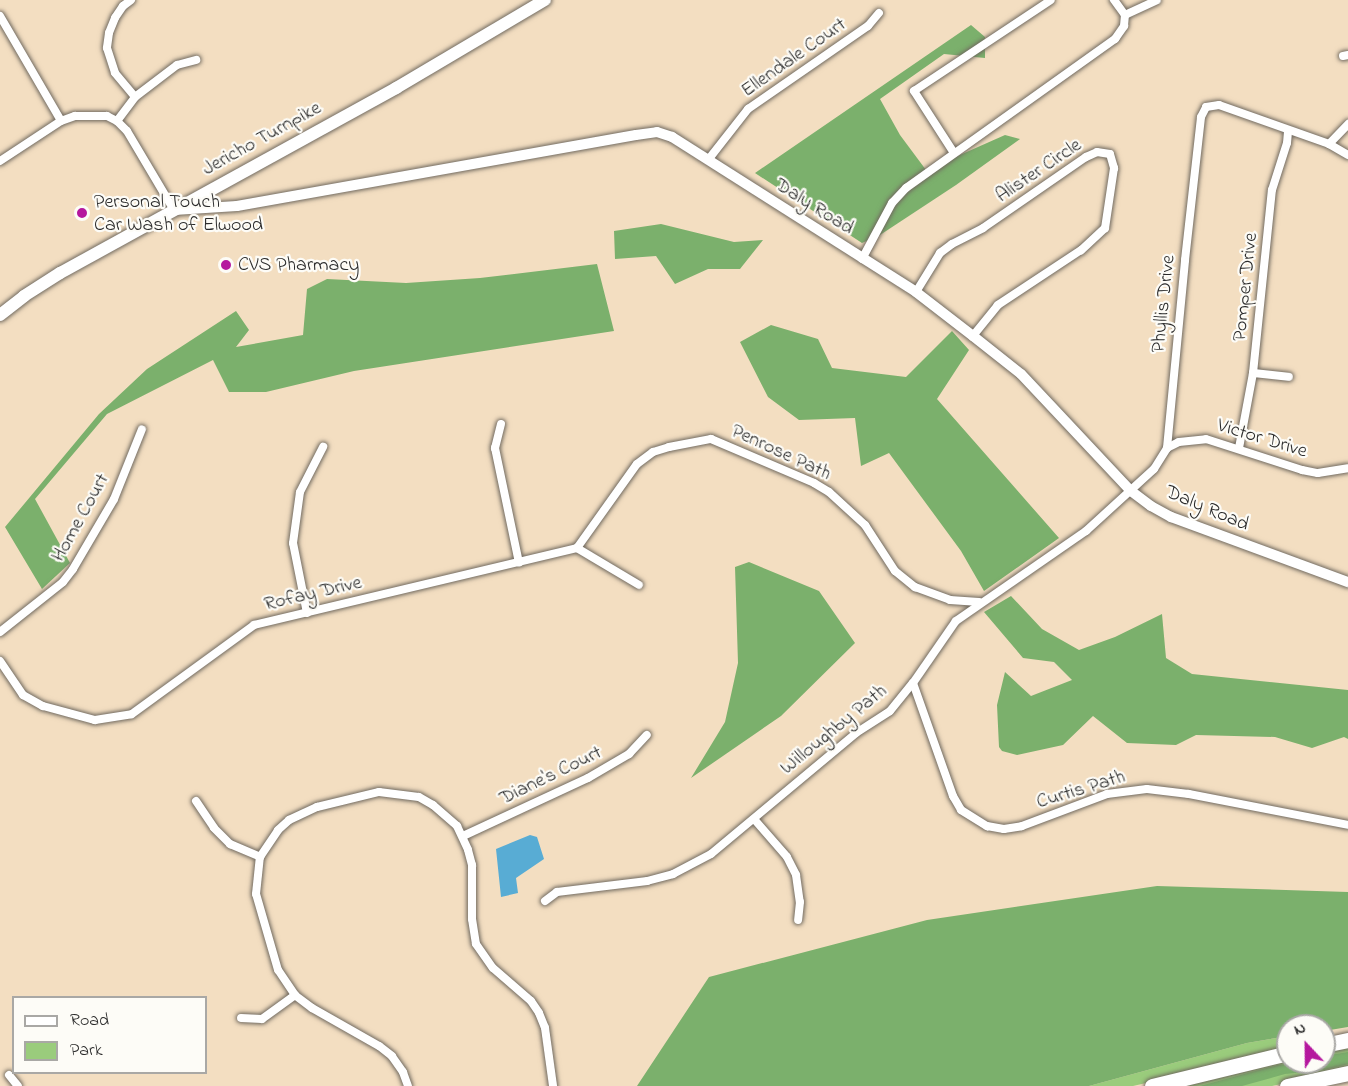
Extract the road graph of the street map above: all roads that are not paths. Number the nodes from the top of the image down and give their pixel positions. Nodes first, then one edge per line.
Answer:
1 (131, 0) edge
2 (545, 0) edge
3 (1051, 0) edge
4 (1114, 0) edge
5 (1157, 0) edge
6 (879, 13) dead end
7 (1125, 15) junction
8 (0, 16) edge
9 (196, 60) dead end
10 (135, 97) junction
11 (117, 120) junction
12 (61, 121) junction
13 (1348, 124) edge
14 (1288, 131) junction
15 (1329, 144) junction
16 (954, 153) junction
17 (1348, 155) edge
18 (708, 160) junction
19 (0, 161) edge
20 (174, 210) junction
21 (862, 259) junction
22 (916, 292) junction
23 (0, 315) edge
24 (973, 336) junction
25 (1252, 373) junction
26 (1289, 377) dead end
27 (501, 424) dead end
28 (142, 429) dead end
29 (323, 447) dead end
30 (1239, 447) junction
31 (1167, 448) junction
32 (1348, 468) edge
33 (1131, 491) junction
34 (577, 548) junction
35 (519, 563) junction
36 (1348, 582) edge
37 (639, 585) dead end
38 (979, 603) junction
39 (307, 613) junction
40 (0, 632) edge
41 (0, 661) edge
42 (913, 683) junction
43 (647, 735) dead end
44 (196, 801) dead end
45 (754, 819) junction
46 (1348, 825) edge
47 (463, 836) junction
48 (260, 857) junction
49 (545, 900) dead end
50 (798, 920) dead end
51 (295, 995) junction
52 (242, 1018) dead end
53 (1276, 1056) edge
54 (1348, 1073) edge
55 (9, 1075) dead end
56 (18, 1086) edge
57 (408, 1086) edge
58 (553, 1086) edge
59 (1152, 1086) edge
60 (1287, 1086) edge

1 - 10 street
2 - 20 main road, Jericho Turnpike
3 - 16 street
4 - 7 street
5 - 7 street
6 - 18 street, Ellendale Court
7 - 16 street
8 - 12 street
9 - 10 street
10 - 11 street
11 - 12 street
11 - 20 street
12 - 19 street
13 - 15 street
14 - 15 street
14 - 25 street, Pomper Drive
14 - 31 street, Phyllis Drive
15 - 17 street
16 - 21 street
18 - 20 street, Daly Road
18 - 21 street, Daly Road
20 - 23 main road, Jericho Turnpike
21 - 22 street, Daly Road
22 - 24 street, Daly Road
22 - 24 street, Alister Circle
24 - 33 street, Daly Road
25 - 26 street
25 - 30 street, Pomper Drive
27 - 35 street
28 - 40 street, Home Court
29 - 39 street
30 - 31 street, Victor Drive
30 - 32 street, Victor Drive
31 - 33 street, Phyllis Drive
33 - 36 street, Daly Road
33 - 38 street, Willoughby Path
34 - 35 street, Rofay Drive
34 - 37 street
34 - 38 street, Penrose Path
35 - 39 street, Rofay Drive
38 - 42 street, Willoughby Path
39 - 41 street, Rofay Drive
42 - 45 street, Willoughby Path
42 - 46 street, Curtis Path
43 - 47 street, Diane's Court
44 - 48 street
45 - 49 street, Willoughby Path
45 - 50 street
47 - 48 street
47 - 58 street
48 - 51 street
51 - 52 street
51 - 57 street
53 - 59 highway
54 - 60 highway
55 - 56 street

